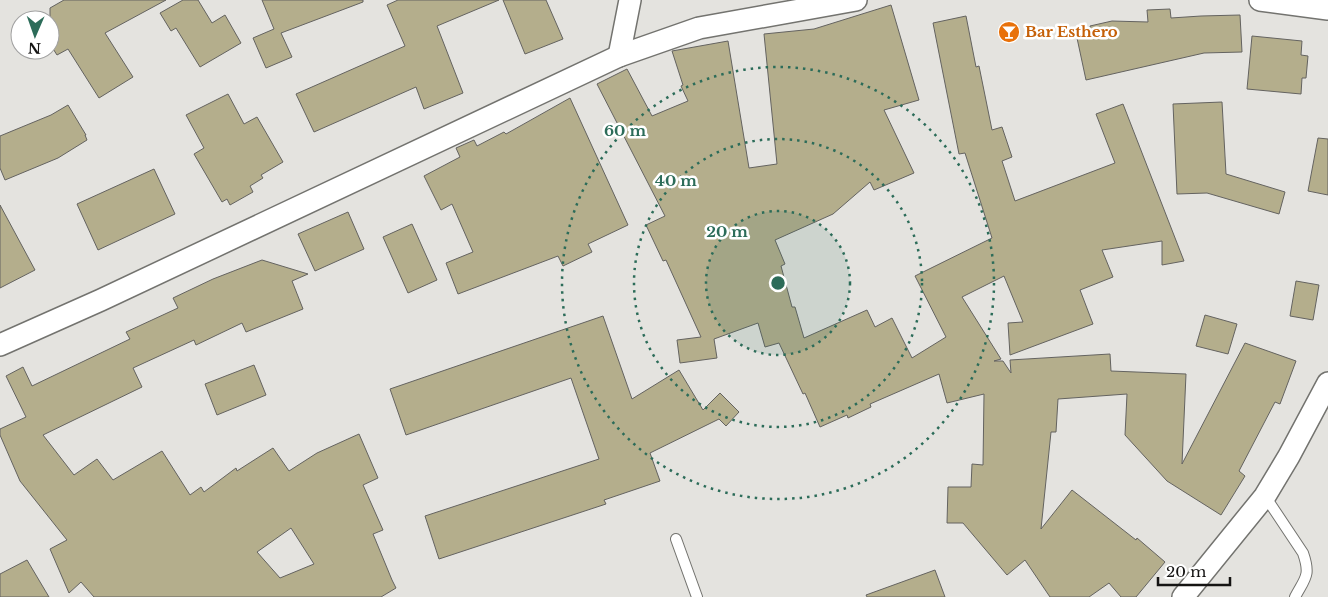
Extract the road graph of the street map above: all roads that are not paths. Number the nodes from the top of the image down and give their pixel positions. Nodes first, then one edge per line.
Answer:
1 (630, 0) edge
2 (856, 0) edge
3 (1260, 0) edge
4 (1328, 9) edge
5 (618, 56) junction
6 (0, 345) edge
7 (1328, 383) edge
8 (1265, 496) junction
9 (676, 540) dead end
10 (697, 597) edge
11 (1184, 597) edge
12 (1295, 597) edge

1 - 5 street
2 - 5 street
3 - 4 street
5 - 6 street
7 - 8 street
8 - 11 street
8 - 12 lane
9 - 10 lane

